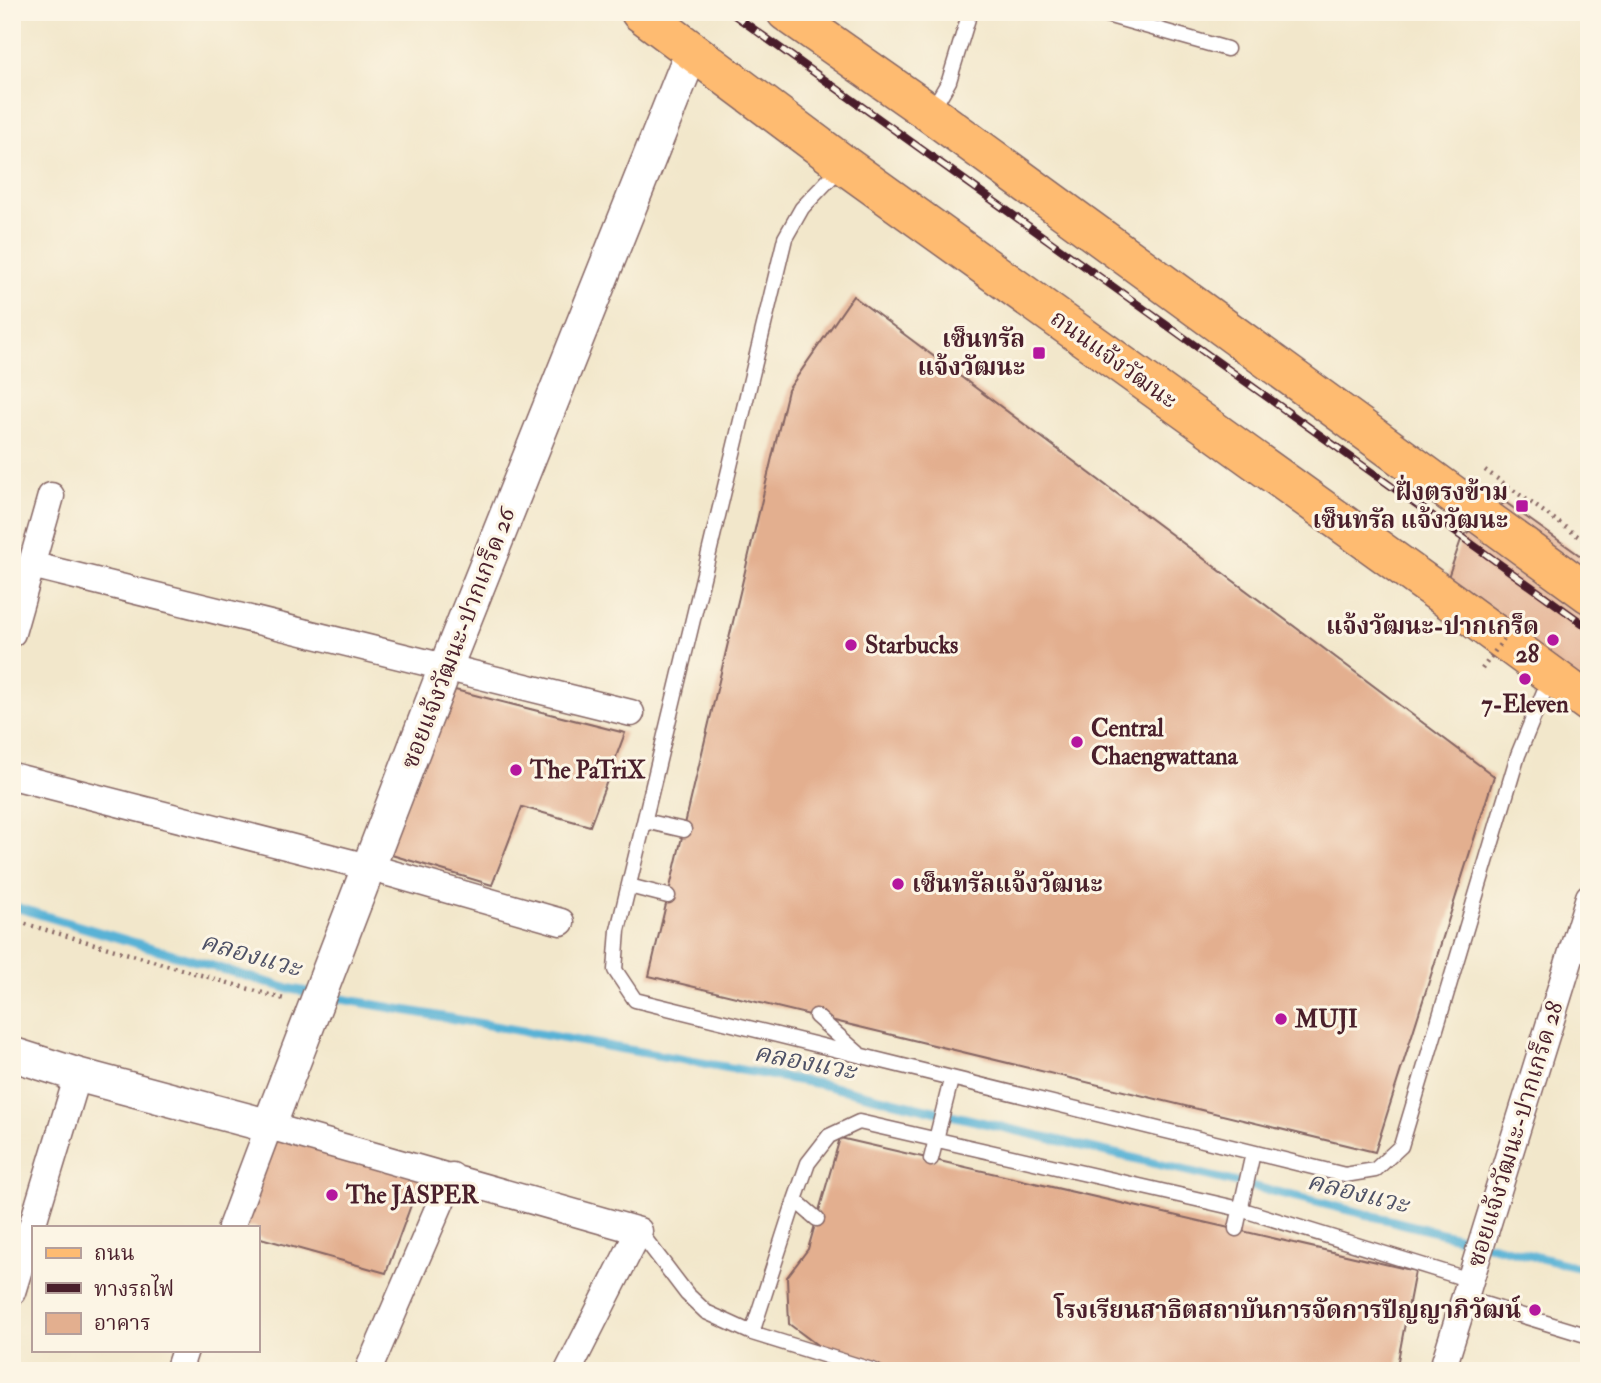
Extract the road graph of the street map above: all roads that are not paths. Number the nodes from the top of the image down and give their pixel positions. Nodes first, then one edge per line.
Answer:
1 (640, 12) edge
2 (786, 12) edge
3 (970, 12) edge
4 (1096, 12) edge
5 (1227, 50) dead end
6 (691, 51) junction
7 (930, 113) junction
8 (843, 164) junction
9 (51, 496) dead end
10 (31, 565) junction
11 (1589, 594) edge
12 (12, 634) edge
13 (446, 666) junction
14 (1551, 675) junction
15 (1589, 703) edge
16 (631, 713) dead end
17 (12, 776) edge
18 (645, 821) junction
19 (684, 830) dead end
20 (368, 867) junction
21 (629, 886) junction
22 (668, 896) dead end
23 (1589, 897) edge
24 (561, 922) dead end
25 (816, 1016) dead end
26 (12, 1054) edge
27 (862, 1056) junction
28 (78, 1075) junction
29 (951, 1080) junction
30 (269, 1126) junction
31 (937, 1132) junction
32 (1253, 1153) junction
33 (932, 1159) dead end
34 (452, 1176) junction
35 (795, 1200) junction
36 (1241, 1204) junction
37 (817, 1219) dead end
38 (32, 1226) edge
39 (231, 1226) edge
40 (32, 1227) edge
41 (1236, 1229) dead end
42 (639, 1231) junction
43 (1471, 1278) junction
44 (12, 1293) edge
45 (752, 1333) junction
46 (1589, 1336) edge
47 (185, 1352) edge
48 (178, 1371) edge
49 (368, 1371) edge
50 (568, 1371) edge
51 (875, 1371) edge
52 (1442, 1371) edge

1 - 6 main road, ถนนแจ้งวัฒนะ
2 - 7 main road
3 - 7 lane
4 - 5 lane
6 - 8 main road, ถนนแจ้งวัฒนะ
6 - 13 street, ซอยแจ้งวัฒนะ-ปากเกร็ด 26
7 - 11 main road
8 - 14 main road, ถนนแจ้งวัฒนะ
8 - 18 lane
9 - 10 street
10 - 12 street
10 - 13 street
13 - 16 street
13 - 20 street, ซอยแจ้งวัฒนะ-ปากเกร็ด 26
14 - 15 main road, ถนนแจ้งวัฒนะ
14 - 32 lane
17 - 20 street
18 - 19 lane
18 - 21 lane
20 - 24 street
20 - 30 street, ซอยแจ้งวัฒนะ-ปากเกร็ด 26
21 - 22 lane
21 - 27 lane
23 - 43 street, ซอยแจ้งวัฒนะ-ปากเกร็ด 28
25 - 27 lane
26 - 28 street
27 - 29 lane
28 - 30 street
28 - 38 street
29 - 31 lane
29 - 32 lane
30 - 34 street
30 - 39 street, ซอยแจ้งวัฒนะ-ปากเกร็ด 26
31 - 33 lane
31 - 35 lane
31 - 36 lane
32 - 36 lane
34 - 42 street
34 - 49 street
35 - 37 lane
35 - 45 lane
36 - 41 lane
36 - 43 lane
40 - 44 street
42 - 45 lane
42 - 50 street
43 - 46 lane
43 - 52 street, ซอยแจ้งวัฒนะ-ปากเกร็ด 28
45 - 51 lane
47 - 48 street

